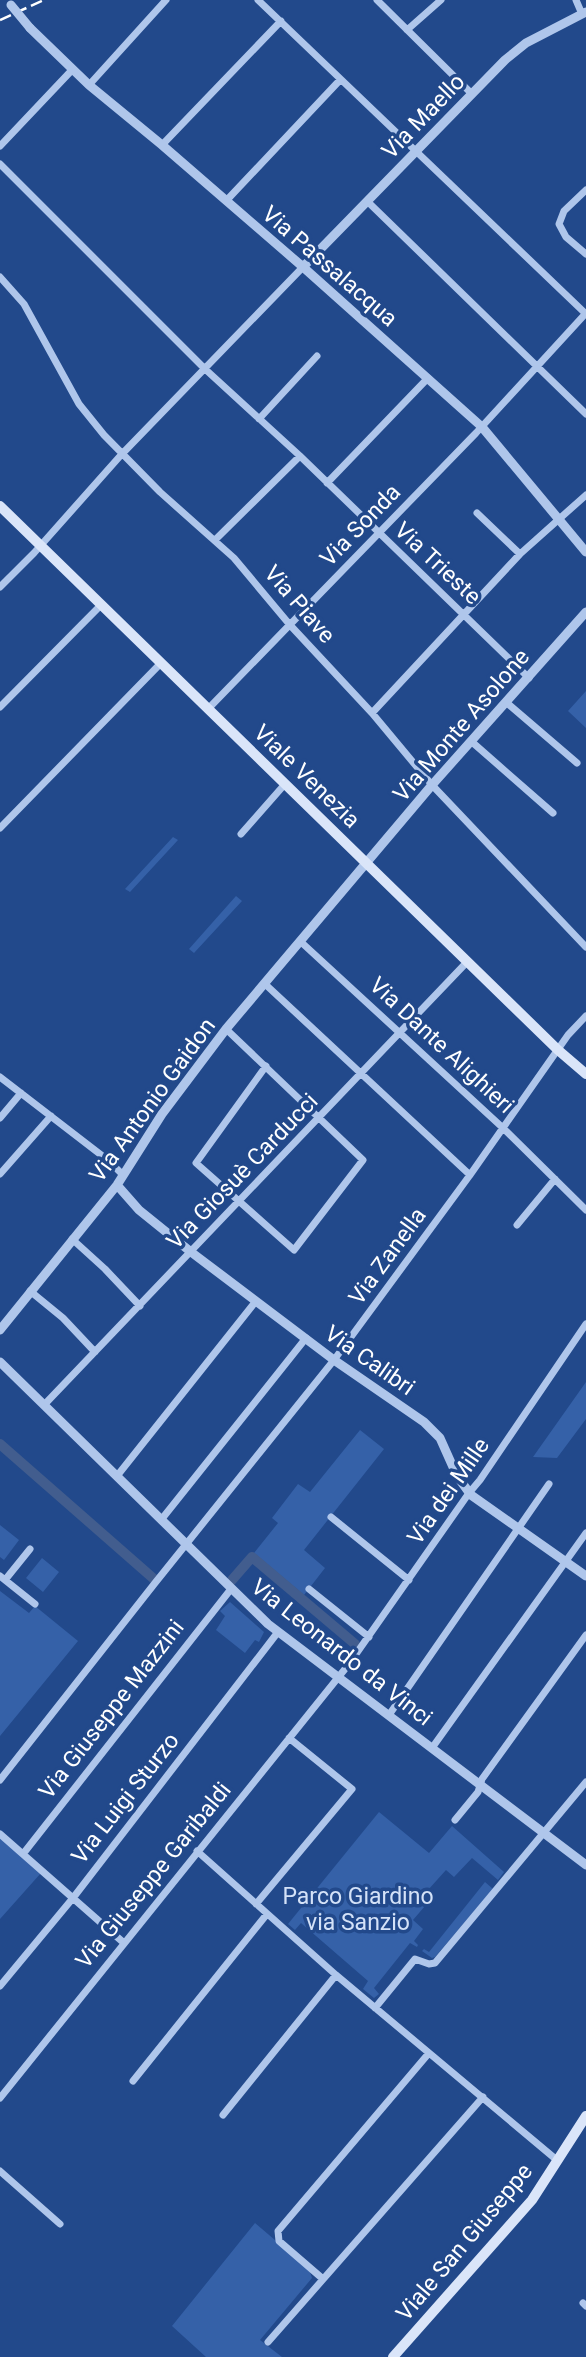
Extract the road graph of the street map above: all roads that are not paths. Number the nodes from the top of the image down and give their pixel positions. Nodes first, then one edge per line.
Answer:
1 (166, 0) edge
2 (258, 0) edge
3 (377, 0) edge
4 (441, 0) edge
5 (576, 0) edge
6 (8, 3) edge
7 (584, 13) edge
8 (281, 21) junction
9 (407, 30) junction
10 (72, 70) junction
11 (340, 80) junction
12 (89, 85) junction
13 (472, 94) junction
14 (162, 145) junction
15 (0, 146) edge
16 (415, 151) junction
17 (0, 164) edge
18 (586, 190) edge
19 (226, 201) junction
20 (367, 201) junction
21 (586, 254) edge
22 (303, 267) junction
23 (0, 277) edge
24 (586, 313) edge
25 (317, 356) dead end
26 (538, 367) junction
27 (205, 369) junction
28 (428, 378) junction
29 (586, 414) edge
30 (259, 419) junction
31 (482, 427) junction
32 (121, 455) junction
33 (300, 456) junction
34 (327, 482) junction
35 (586, 495) edge
36 (0, 506) edge
37 (477, 513) dead end
38 (561, 519) junction
39 (379, 534) junction
40 (215, 540) junction
41 (40, 545) junction
42 (586, 552) edge
43 (520, 554) junction
44 (0, 587) edge
45 (101, 605) junction
46 (586, 612) edge
47 (463, 613) junction
48 (290, 625) junction
49 (161, 663) junction
50 (529, 678) junction
51 (507, 703) junction
52 (0, 707) edge
53 (208, 709) junction
54 (372, 713) junction
55 (472, 742) junction
56 (577, 764) dead end
57 (285, 784) junction
58 (432, 785) junction
59 (553, 813) dead end
60 (0, 828) edge
61 (241, 835) dead end
62 (366, 864) junction
63 (301, 942) junction
64 (586, 947) edge
65 (467, 962) junction
66 (265, 984) junction
67 (586, 1016) edge
68 (226, 1029) junction
69 (401, 1033) junction
70 (558, 1050) junction
71 (266, 1066) junction
72 (361, 1074) junction
73 (586, 1074) edge
74 (0, 1077) edge
75 (21, 1093) junction
76 (51, 1116) junction
77 (0, 1118) edge
78 (319, 1118) junction
79 (503, 1128) junction
80 (0, 1174) edge
81 (123, 1175) junction
82 (470, 1175) junction
83 (555, 1179) junction
84 (117, 1185) junction
85 (240, 1202) junction
86 (586, 1210) edge
87 (517, 1226) dead end
88 (72, 1239) junction
89 (191, 1252) junction
90 (30, 1291) junction
91 (256, 1301) junction
92 (140, 1306) junction
93 (586, 1324) edge
94 (0, 1330) edge
95 (306, 1338) junction
96 (95, 1352) junction
97 (334, 1360) junction
98 (0, 1362) edge
99 (44, 1405) junction
100 (117, 1476) junction
101 (549, 1484) dead end
102 (469, 1493) junction
103 (331, 1517) dead end
104 (161, 1520) junction
105 (517, 1530) junction
106 (586, 1533) edge
107 (186, 1544) junction
108 (30, 1549) dead end
109 (565, 1562) junction
110 (586, 1576) edge
111 (3, 1578) edge
112 (409, 1580) junction
113 (230, 1589) junction
114 (309, 1589) dead end
115 (35, 1604) dead end
116 (278, 1632) junction
117 (586, 1635) edge
118 (369, 1637) junction
119 (338, 1678) junction
120 (389, 1715) junction
121 (289, 1738) junction
122 (432, 1748) junction
123 (0, 1780) edge
124 (586, 1782) edge
125 (480, 1784) junction
126 (455, 1820) dead end
127 (544, 1833) junction
128 (0, 1834) edge
129 (197, 1851) junction
130 (23, 1854) junction
131 (586, 1865) edge
132 (73, 1898) junction
133 (256, 1904) junction
134 (267, 1914) junction
135 (124, 1942) junction
136 (336, 1975) junction
137 (0, 1986) edge
138 (375, 2008) junction
139 (429, 2053) junction
140 (133, 2081) dead end
141 (483, 2096) junction
142 (0, 2098) edge
143 (223, 2115) dead end
144 (586, 2116) edge
145 (558, 2161) junction
146 (0, 2171) edge
147 (60, 2224) dead end
148 (323, 2279) junction
149 (268, 2342) dead end
150 (393, 2357) edge

1 - 12 street
2 - 8 street
3 - 9 street
4 - 9 street
5 - 7 street
6 - 10 street, Via Passalacqua, bridge
7 - 13 street, Via Maello
8 - 11 street
8 - 14 street
9 - 13 street
10 - 12 street, Via Passalacqua
10 - 15 street
11 - 16 street
11 - 19 street
12 - 14 street, Via Passalacqua
13 - 16 street, Via Maello
14 - 19 street, Via Passalacqua
16 - 20 street, Via Maello
16 - 24 street
17 - 27 street, Via Trieste
18 - 21 street
19 - 22 street, Via Passalacqua
20 - 22 street, Via Maello
20 - 26 street
22 - 27 street
22 - 28 street, Via Passalacqua
23 - 32 street, Via Piave
24 - 26 street, Via Sonda
25 - 30 street
26 - 29 street
26 - 31 street, Via Sonda
27 - 30 street, Via Trieste
27 - 32 street
28 - 31 street, Via Passalacqua
28 - 34 street
30 - 33 street, Via Trieste
31 - 38 street, Via Passalacqua
31 - 39 street, Via Sonda
32 - 40 street, Via Piave
32 - 41 street
33 - 34 street, Via Trieste
33 - 40 street
34 - 39 street, Via Trieste
35 - 38 street
36 - 41 main road, Viale Venezia
37 - 43 street
38 - 42 street, Via Passalacqua
38 - 43 street
39 - 47 street, Via Trieste
39 - 48 street, Via Sonda
40 - 48 street, Via Piave
41 - 44 street
41 - 45 main road, Viale Venezia
43 - 47 street
45 - 49 main road, Viale Venezia
45 - 52 street
46 - 50 street, Via Monte Asolone
47 - 50 street, Via Trieste
47 - 54 street
48 - 53 street, Via Sonda
48 - 54 street, Via Piave
49 - 53 main road, Viale Venezia
49 - 60 street
50 - 51 street, Via Monte Asolone
51 - 55 street, Via Monte Asolone
51 - 56 street
53 - 57 main road, Viale Venezia
54 - 58 street, Via Piave
55 - 58 street, Via Monte Asolone
55 - 59 street
57 - 61 street
57 - 62 main road, Viale Venezia
58 - 62 street, Via Monte Asolone
58 - 64 street, Via Piave
62 - 63 street, Via Antonio Gaidon
62 - 65 main road, Viale Venezia
63 - 66 street, Via Antonio Gaidon
63 - 69 street, Via Dante Alighieri
65 - 69 street, Via Giosuè Carducci
65 - 70 main road, Viale Venezia
66 - 68 street, Via Antonio Gaidon
66 - 72 street
67 - 70 street
68 - 71 street
68 - 81 street, Via Antonio Gaidon
69 - 72 street, Via Giosuè Carducci
69 - 79 street, Via Dante Alighieri
70 - 73 main road, Viale Venezia
70 - 79 street, Via Zanella
71 - 78 street
71 - 85 street
72 - 78 street, Via Giosuè Carducci
72 - 82 street
74 - 75 street
75 - 76 street
75 - 77 street
76 - 80 street
76 - 81 street
78 - 85 street, Via Giosuè Carducci
78 - 85 street
79 - 82 street, Via Zanella
79 - 83 street, Via Dante Alighieri
81 - 84 street, Via Antonio Gaidon
82 - 97 street, Via Zanella
83 - 86 street, Via Dante Alighieri
83 - 87 street
84 - 88 street, Via Antonio Gaidon
84 - 89 street, Via Calibri
85 - 89 street, Via Giosuè Carducci
88 - 90 street, Via Antonio Gaidon
88 - 92 street
89 - 91 street, Via Calibri
89 - 92 street, Via Giosuè Carducci
90 - 94 street, Via Antonio Gaidon
90 - 96 street
91 - 95 street, Via Calibri
91 - 100 street
92 - 96 street, Via Giosuè Carducci
93 - 102 street, Via dei Mille
95 - 97 street, Via Calibri
95 - 104 street
96 - 99 street, Via Giosuè Carducci
97 - 102 street, Via Calibri
97 - 107 street, Via Zanella
98 - 99 street, Via Leonardo da Vinci
99 - 100 street, Via Leonardo da Vinci
100 - 104 street, Via Leonardo da Vinci
101 - 105 street
102 - 105 street, Via Calibri
102 - 112 street, Via dei Mille
103 - 112 street
104 - 107 street, Via Leonardo da Vinci
105 - 109 street, Via Calibri
105 - 120 street
106 - 109 street
107 - 113 street, Via Leonardo da Vinci
107 - 123 street, Via Zanella
108 - 111 street
109 - 110 street, Via Calibri
109 - 122 street
111 - 115 street
112 - 118 street, Via dei Mille
113 - 116 street, Via Leonardo da Vinci
113 - 130 street, Via Giuseppe Mazzini
114 - 118 street
116 - 119 street, Via Leonardo da Vinci
116 - 132 street, Via Luigi Sturzo
117 - 125 street
118 - 119 street, Via dei Mille
119 - 120 street, Via Leonardo da Vinci
119 - 121 street, Via Giuseppe Garibaldi
120 - 122 street, Via Leonardo da Vinci
121 - 129 street, Via Giuseppe Garibaldi
121 - 133 street
122 - 125 street, Via Leonardo da Vinci
124 - 127 street
125 - 126 street
125 - 127 street, Via Leonardo da Vinci
127 - 131 street, Via Leonardo da Vinci
127 - 138 street
128 - 130 street
129 - 133 street
129 - 135 street, Via Giuseppe Garibaldi
130 - 132 street
132 - 135 street
132 - 137 street, Via Luigi Sturzo
133 - 134 street
134 - 136 street
134 - 140 street
135 - 142 street, Via Giuseppe Garibaldi
136 - 138 street
136 - 143 street
138 - 139 street
139 - 141 street
139 - 148 street
141 - 145 street
141 - 148 street
144 - 145 main road, Viale San Giuseppe
145 - 150 main road, Viale San Giuseppe
146 - 147 street
148 - 149 street

